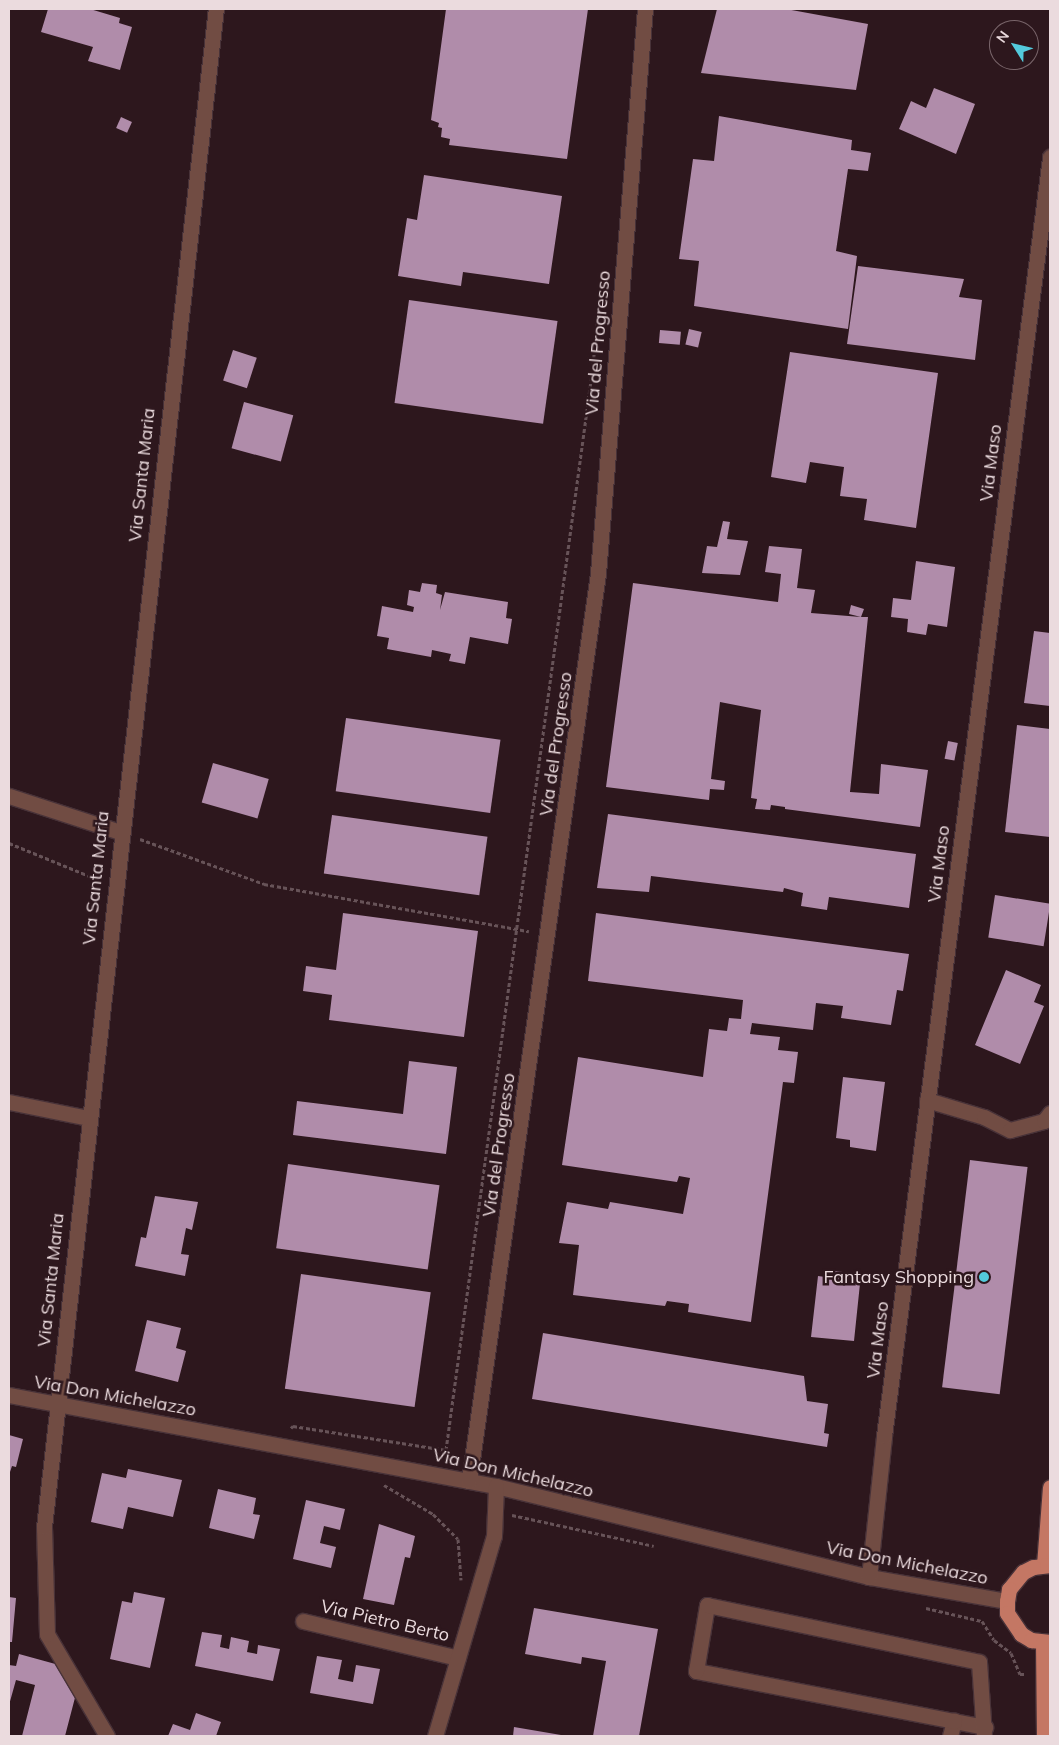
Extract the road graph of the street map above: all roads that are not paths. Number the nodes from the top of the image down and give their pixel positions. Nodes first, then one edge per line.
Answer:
1 (216, 9) edge
2 (645, 9) edge
3 (1050, 157) edge
4 (9, 796) edge
5 (120, 832) junction
6 (928, 1100) junction
7 (9, 1102) edge
8 (1050, 1114) edge
9 (88, 1118) junction
10 (9, 1395) edge
11 (56, 1405) junction
12 (469, 1481) junction
13 (496, 1486) junction
14 (1050, 1487) edge
15 (1047, 1565) edge
16 (869, 1577) junction
17 (1007, 1601) junction
18 (303, 1621) dead end
19 (1047, 1642) edge
20 (458, 1658) junction
21 (954, 1721) junction
22 (984, 1732) edge
23 (107, 1736) edge
24 (435, 1736) edge
25 (950, 1736) edge
26 (1044, 1736) edge

1 - 5 street, Via Santa Maria
2 - 12 street, Via del Progresso
3 - 6 street, Via Maso
4 - 5 street
5 - 9 street, Via Santa Maria
6 - 8 street
6 - 16 street, Via Maso
7 - 9 street
9 - 11 street, Via Santa Maria
10 - 11 street, Via Don Michelazzo
11 - 12 street, Via Don Michelazzo
11 - 23 street, Via Santa Maria
12 - 13 street, Via Don Michelazzo
13 - 16 street, Via Don Michelazzo
13 - 20 street, Via Pietro Berto
14 - 15 main road
15 - 17 main road
16 - 17 street, Via Don Michelazzo
17 - 19 main road
18 - 20 street, Via Pietro Berto
19 - 26 main road
20 - 24 street, Via Pietro Berto
21 - 22 street
21 - 22 street
21 - 25 street

